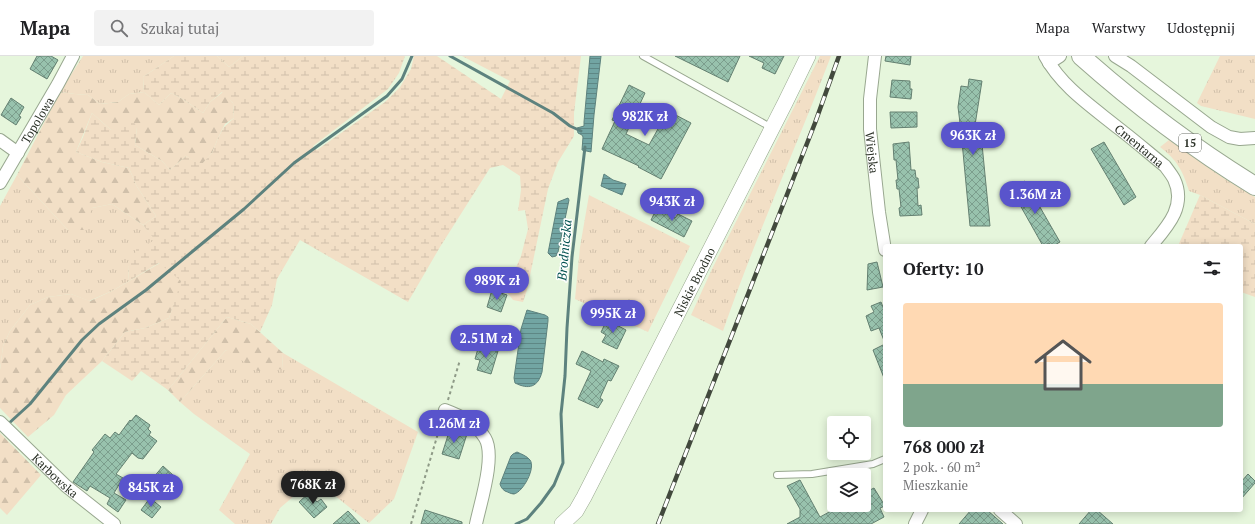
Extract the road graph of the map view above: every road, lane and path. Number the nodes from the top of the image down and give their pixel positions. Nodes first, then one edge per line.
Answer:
1 (73, 56) edge
2 (643, 56) edge
3 (808, 56) edge
4 (875, 56) edge
5 (1060, 56) edge
6 (1080, 56) edge
7 (1115, 56) edge
8 (655, 59) edge
9 (1047, 59) edge
10 (772, 128) junction
11 (1255, 138) edge
12 (0, 140) edge
13 (18, 153) junction
14 (0, 183) edge
15 (1255, 186) edge
16 (884, 244) edge
17 (1153, 244) edge
18 (460, 360) dead end
19 (445, 410) junction
20 (0, 422) edge
21 (883, 460) edge
22 (777, 475) dead end
23 (921, 512) edge
24 (1002, 512) edge
25 (114, 524) edge
26 (411, 524) edge
27 (476, 524) edge
28 (562, 524) edge
29 (915, 524) edge
30 (1016, 524) edge

1 - 13 street, Topolowa
2 - 8 lane
3 - 10 street, Niskie Brodno
4 - 16 street, Wiejska
5 - 9 street, Cmentarna
6 - 15 main road, 15
7 - 11 street
8 - 10 lane
9 - 17 street, Cmentarna
10 - 28 street, Niskie Brodno
12 - 13 street
13 - 14 street, Topolowa
18 - 19 path
19 - 26 path
19 - 27 street
20 - 25 street, Karbowska
21 - 22 lane
23 - 29 street
24 - 30 street

